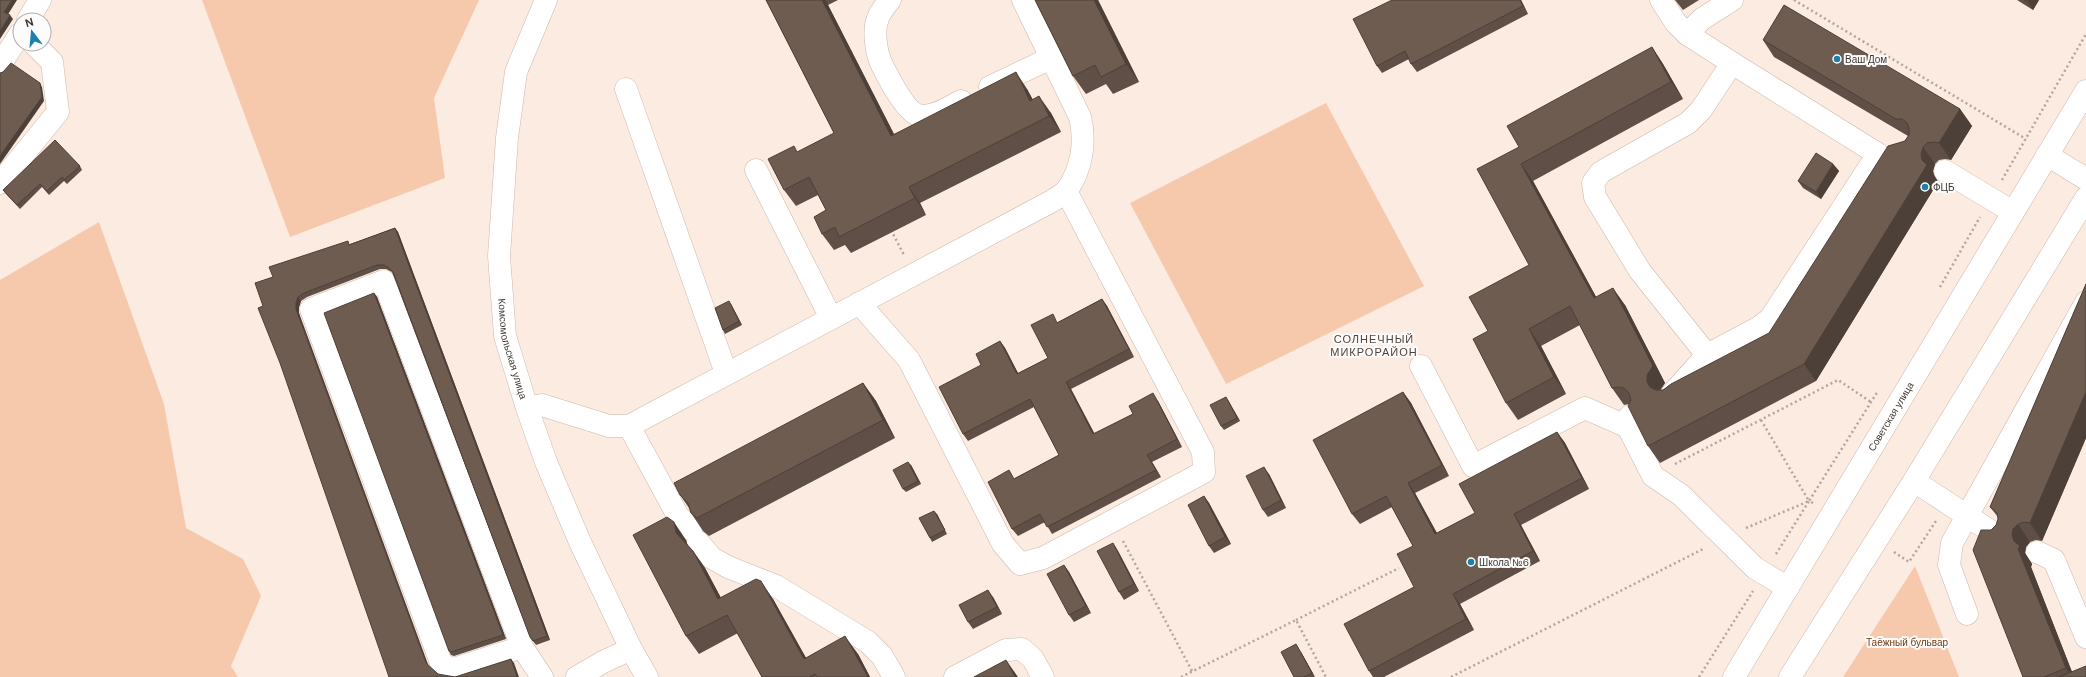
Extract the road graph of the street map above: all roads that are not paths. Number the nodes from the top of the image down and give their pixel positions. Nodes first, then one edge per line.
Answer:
1 (40, 0) edge
2 (546, 0) edge
3 (890, 0) edge
4 (1023, 0) edge
5 (1661, 0) edge
6 (1732, 0) edge
7 (33, 12) edge
8 (1687, 34) junction
9 (12, 46) edge
10 (42, 52) edge
11 (1050, 58) junction
12 (1732, 63) junction
13 (0, 65) edge
14 (626, 89) dead end
15 (2086, 91) edge
16 (1901, 150) edge
17 (1878, 154) junction
18 (2048, 155) junction
19 (756, 170) dead end
20 (1945, 171) dead end
21 (2086, 179) edge
22 (0, 182) edge
23 (1066, 191) junction
24 (2086, 198) edge
25 (2013, 212) junction
26 (859, 302) junction
27 (2086, 302) edge
28 (831, 318) junction
29 (1707, 355) junction
30 (1421, 366) dead end
31 (726, 373) junction
32 (1671, 395) edge
33 (527, 408) junction
34 (629, 426) junction
35 (1914, 481) junction
36 (1967, 516) junction
37 (1998, 536) edge
38 (2037, 552) dead end
39 (1788, 588) junction
40 (1967, 614) dead end
41 (2086, 637) edge
42 (522, 647) junction
43 (631, 649) junction
44 (542, 677) edge
45 (577, 677) edge
46 (647, 677) edge
47 (894, 677) edge
48 (955, 677) edge
49 (1044, 677) edge
50 (1734, 677) edge
51 (1790, 677) edge

1 - 7 street
2 - 33 street, Комсомольская улица
3 - 11 street
4 - 11 street
5 - 8 street
6 - 8 street
8 - 12 street
9 - 13 street
10 - 22 street
11 - 23 street
12 - 17 street
12 - 29 street
14 - 31 street
15 - 18 street, Советская улица
16 - 17 street
17 - 29 street
18 - 21 street
18 - 25 street, Советская улица
19 - 28 street
20 - 25 street
23 - 26 street
23 - 26 street
24 - 35 street
25 - 39 street, Советская улица
26 - 28 street
27 - 36 street
28 - 31 street
29 - 32 street
30 - 39 street
31 - 34 street
33 - 34 street
33 - 43 street, Комсомольская улица
34 - 47 street
35 - 36 street
35 - 51 street
36 - 37 street
36 - 40 street
38 - 41 street
39 - 50 street, Советская улица
42 - 42 street
42 - 44 street
43 - 45 street
43 - 46 street, Комсомольская улица
48 - 49 street

